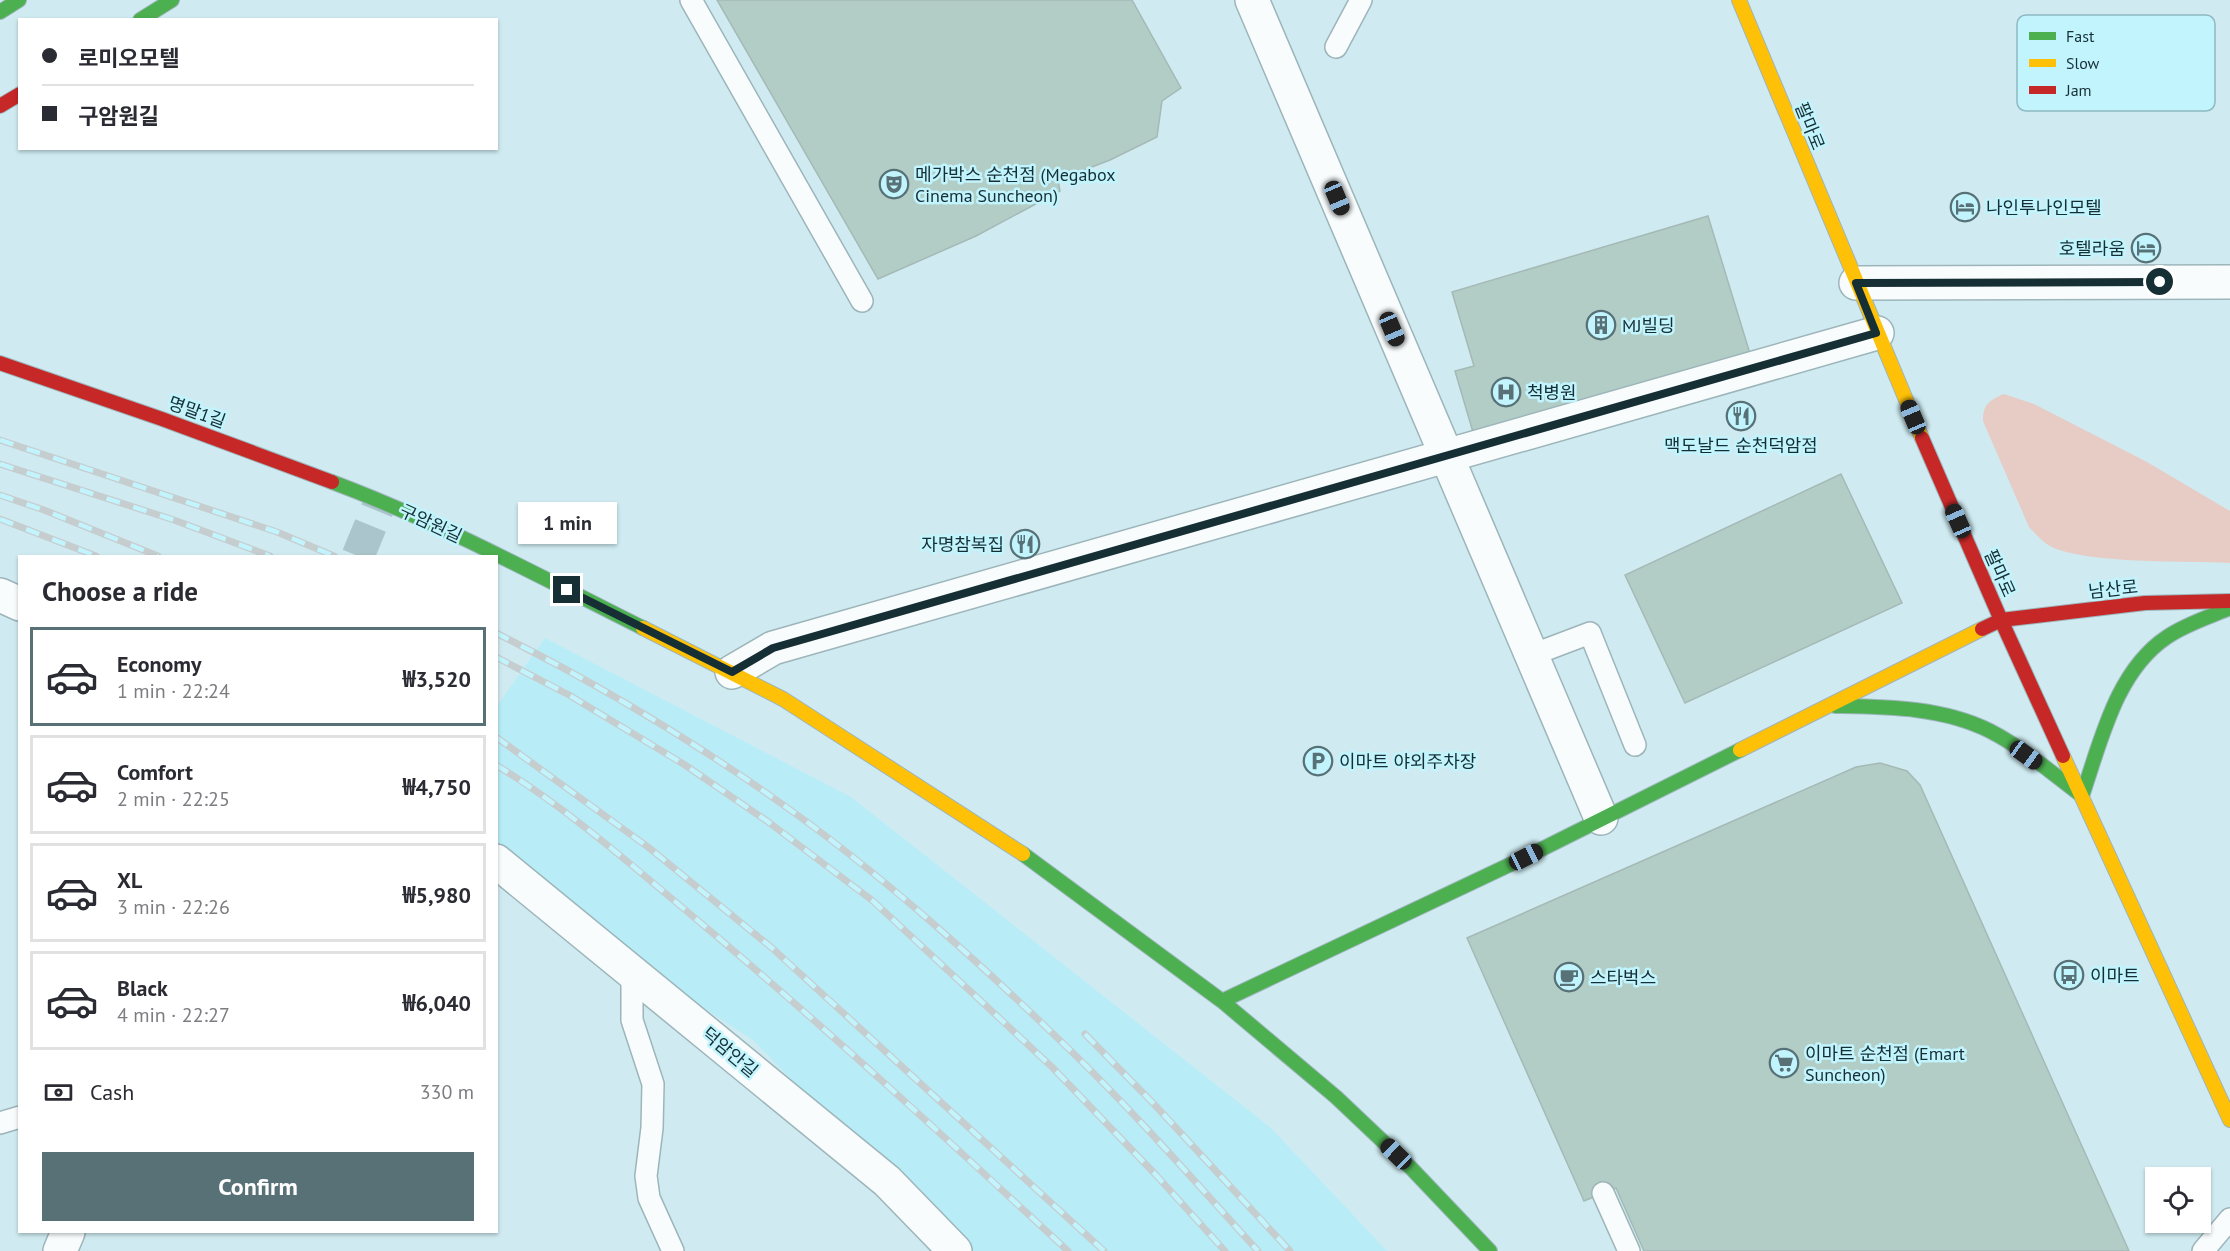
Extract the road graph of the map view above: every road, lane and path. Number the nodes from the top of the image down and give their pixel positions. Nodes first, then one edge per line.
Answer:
1 (19, 0) edge
2 (172, 0) edge
3 (691, 0) edge
4 (1361, 0) edge
5 (1739, 0) edge
6 (1253, 1) edge
7 (0, 12) edge
8 (143, 18) edge
9 (1336, 47) dead end
10 (18, 95) edge
11 (0, 106) edge
12 (2230, 282) edge
13 (1856, 283) junction
14 (862, 301) dead end
15 (1876, 333) junction
16 (0, 363) edge
17 (1447, 455) junction
18 (381, 500) joint
19 (496, 555) edge
20 (498, 556) edge
21 (0, 595) edge
22 (2230, 601) edge
23 (18, 603) edge
24 (2230, 608) edge
25 (2001, 620) junction
26 (1532, 655) junction
27 (732, 672) junction
28 (1830, 706) junction
29 (1635, 745) dead end
30 (2082, 796) junction
31 (1601, 818) junction
32 (498, 863) edge
33 (632, 971) junction
34 (1222, 1001) junction
35 (2228, 1111) edge
36 (18, 1118) edge
37 (0, 1123) edge
38 (1603, 1193) dead end
39 (2230, 1219) edge
40 (68, 1233) edge
41 (60, 1251) edge
42 (673, 1251) edge
43 (955, 1251) edge
44 (1490, 1251) edge
45 (1629, 1251) edge
46 (2203, 1251) edge

1 - 7 street
2 - 8 street
3 - 14 lane
4 - 9 lane
5 - 13 street, 팔마로
6 - 17 street
10 - 11 street
12 - 13 street
13 - 15 street, 팔마로
15 - 17 street
15 - 25 street, 팔마로
16 - 18 street, 명말1길
17 - 26 street
17 - 27 street
18 - 19 street, 구암원길
20 - 27 street, 구암원길
21 - 23 street
22 - 25 street, 남산로
24 - 30 street
25 - 28 street, 남산로
25 - 30 street, 팔마로
26 - 29 lane
26 - 31 street
27 - 34 street, 구암원길
28 - 30 street
28 - 31 street, 남산로
30 - 35 street, 팔마로
31 - 34 street, 남산로
32 - 33 street, 덕암안길
33 - 42 lane
33 - 43 street, 덕암안길
34 - 44 street, 구암원길
36 - 37 lane
38 - 45 lane
39 - 46 lane
40 - 41 street

